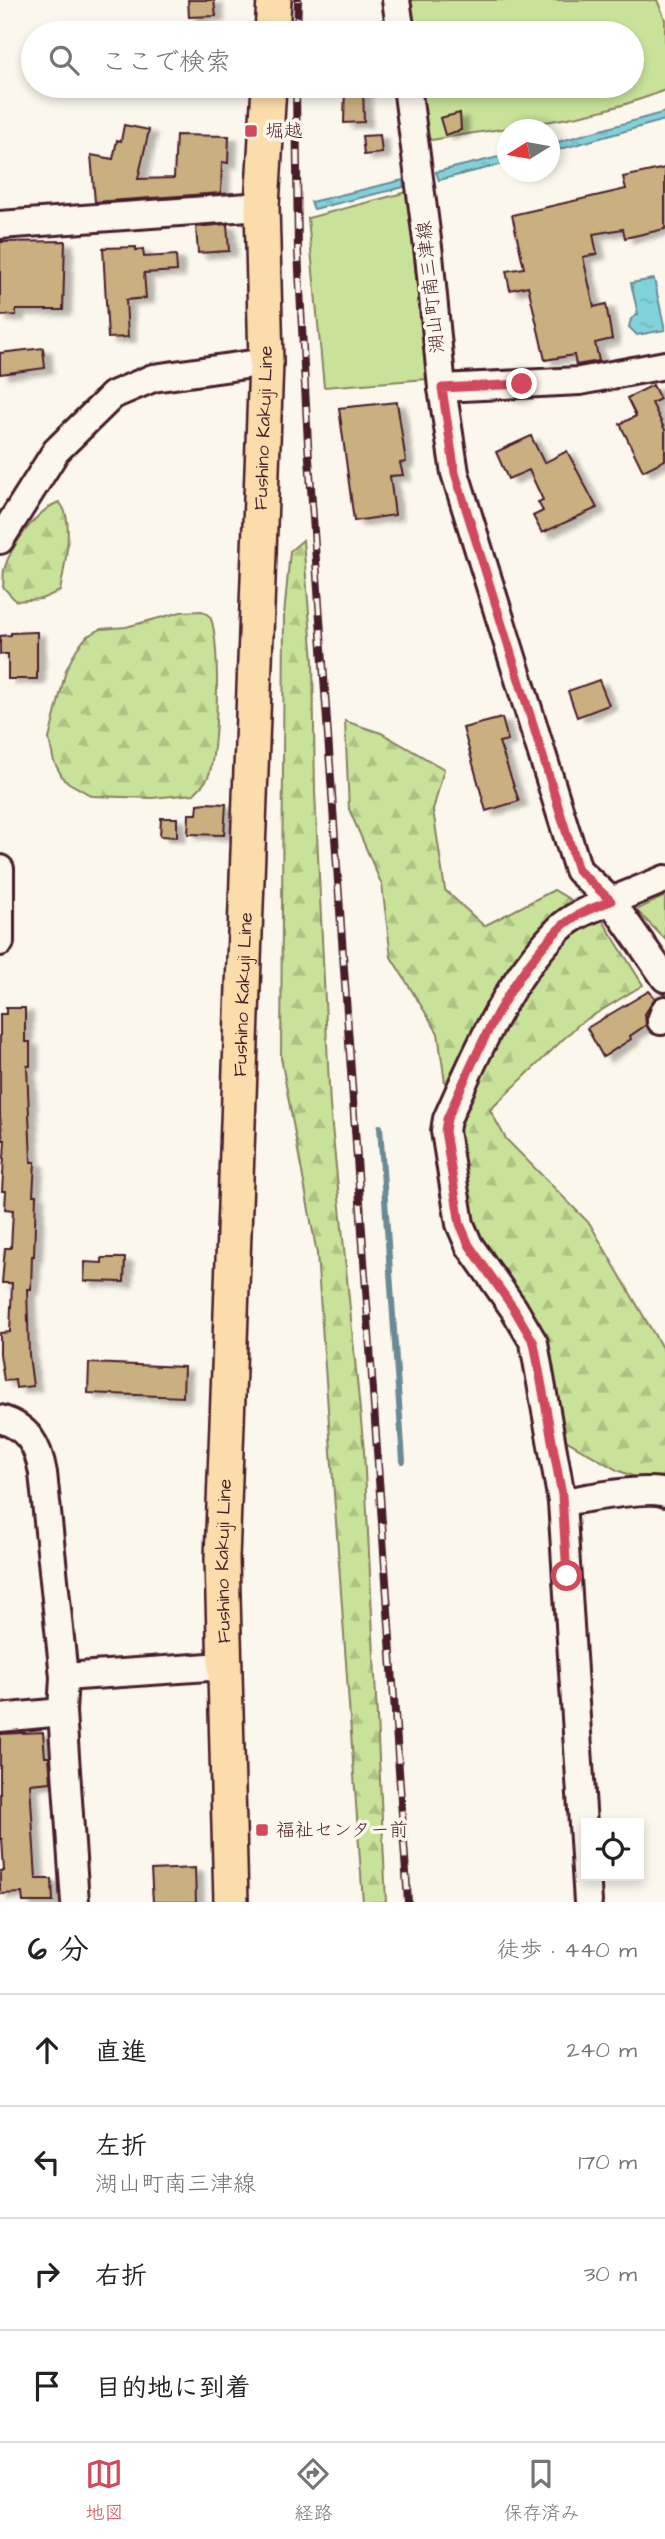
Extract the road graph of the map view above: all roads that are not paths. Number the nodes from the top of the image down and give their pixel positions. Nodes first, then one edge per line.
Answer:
1 (274, 0) edge
2 (397, 0) edge
3 (273, 21) edge
4 (400, 21) edge
5 (268, 98) edge
6 (409, 98) edge
7 (262, 206) junction
8 (0, 225) edge
9 (266, 362) junction
10 (665, 365) edge
11 (442, 388) junction
12 (0, 540) edge
13 (0, 869) edge
14 (665, 878) edge
15 (611, 901) junction
16 (0, 942) edge
17 (665, 978) edge
18 (0, 1419) edge
19 (665, 1493) edge
20 (562, 1502) junction
21 (223, 1666) junction
22 (64, 1676) junction
23 (62, 1712) junction
24 (0, 1718) edge
25 (75, 1902) edge
26 (230, 1902) edge
27 (588, 1902) edge

1 - 3 main road
2 - 4 street
5 - 7 main road, Fushino Kakuji Line
6 - 11 street, 湖山町南三津線
7 - 8 street
7 - 9 main road, Fushino Kakuji Line
9 - 12 street
9 - 21 main road, Fushino Kakuji Line
10 - 11 street
11 - 15 street, 湖山町南三津線
13 - 16 street
14 - 15 street
15 - 17 street, 湖山町南三津線
15 - 20 street
18 - 22 street
19 - 20 street
20 - 27 street
21 - 22 street
21 - 26 main road, Fushino Kakuji Line
22 - 23 street
23 - 24 street
23 - 25 street

